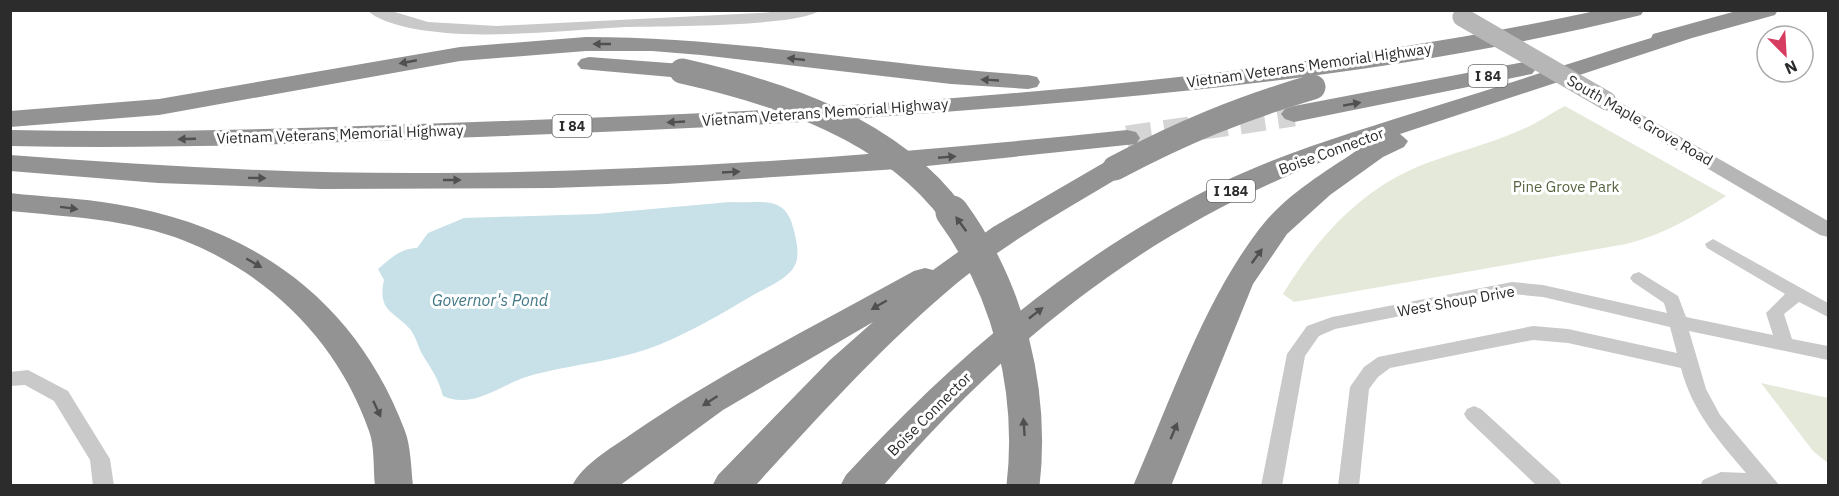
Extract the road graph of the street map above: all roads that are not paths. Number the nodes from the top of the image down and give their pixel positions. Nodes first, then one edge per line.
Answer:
1 (374, 10) edge
2 (390, 10) edge
3 (813, 10) edge
4 (1634, 10) edge
5 (1767, 10) edge
6 (776, 11) edge
7 (1456, 14) edge
8 (643, 20) junction
9 (496, 26) junction
10 (1545, 30) junction
11 (1682, 34) junction
12 (1132, 88) junction
13 (1479, 101) junction
14 (1294, 114) tunnel mouth
15 (10, 120) edge
16 (10, 138) edge
17 (1126, 138) tunnel mouth
18 (10, 163) edge
19 (10, 175) edge
20 (206, 177) junction
21 (10, 202) edge
22 (1828, 230) edge
23 (1003, 234) junction
24 (1713, 243) dead end
25 (1639, 278) dead end
26 (1800, 294) junction
27 (1828, 311) edge
28 (1680, 323) junction
29 (1785, 346) junction
30 (1828, 353) edge
31 (1689, 363) junction
32 (10, 379) edge
33 (1474, 414) dead end
34 (1768, 484) edge
35 (104, 486) edge
36 (394, 486) edge
37 (591, 486) edge
38 (731, 486) edge
39 (859, 486) edge
40 (1023, 486) edge
41 (1152, 486) edge
42 (1270, 486) edge
43 (1347, 486) edge
44 (1552, 486) edge
45 (1710, 486) edge

1 - 9 street
2 - 9 street
3 - 8 street
4 - 10 highway, Vietnam Veterans Memorial Highway / I 84
5 - 11 highway, I 84
6 - 8 street
7 - 22 main road, South Maple Grove Road, bridge
8 - 9 street
10 - 12 highway, Vietnam Veterans Memorial Highway / I 84
10 - 23 highway, bridge
11 - 13 highway, Boise Connector / I 184
14 -> 11 highway, I 84
12 -> 15 highway
12 -> 16 highway, Vietnam Veterans Memorial Highway / I 84
39 -> 13 highway, Boise Connector / I 184
41 -> 13 highway
40 -> 15 highway, bridge
20 -> 17 highway
18 - 20 highway
19 - 20 highway
21 -> 36 highway
23 -> 37 highway
23 - 38 highway
24 - 26 street
25 - 28 street
26 - 27 street
26 - 29 street
28 - 29 street, West Shoup Drive
28 - 31 street
28 - 42 street, West Shoup Drive
29 - 30 street, West Shoup Drive
31 - 34 street
31 - 43 street
32 - 35 street
33 - 44 street
34 - 45 street

